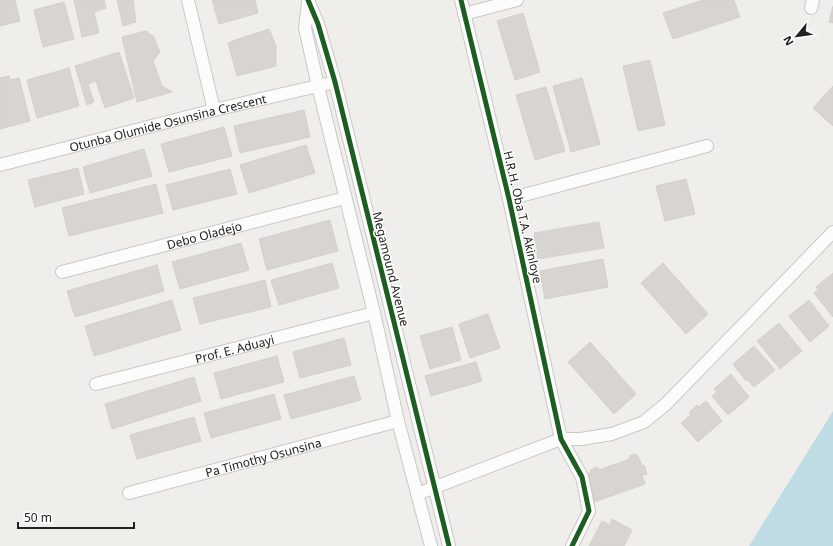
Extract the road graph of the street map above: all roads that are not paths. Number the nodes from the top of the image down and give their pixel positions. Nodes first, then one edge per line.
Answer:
1 (188, 0) edge
2 (461, 0) edge
3 (517, 0) edge
4 (308, 2) edge
5 (464, 14) junction
6 (335, 82) junction
7 (318, 86) junction
8 (214, 110) junction
9 (708, 146) dead end
10 (0, 165) edge
11 (345, 198) junction
12 (509, 199) junction
13 (833, 232) edge
14 (62, 272) dead end
15 (374, 313) junction
16 (96, 384) dead end
17 (398, 421) junction
18 (561, 439) junction
19 (435, 488) junction
20 (129, 493) dead end
21 (417, 494) junction
22 (430, 546) edge
23 (449, 546) edge
24 (572, 546) edge

1 - 8 street
2 - 5 street, H.R.H. Oba T.A. Akinloye
3 - 5 street
4 - 6 street, Megamound Avenue
4 - 7 street, Megamound Avenue
5 - 12 street, H.R.H. Oba T.A. Akinloye
6 - 7 street, Otunba Olumide Osunsina Crescent
6 - 19 street, Megamound Avenue
7 - 8 street, Otunba Olumide Osunsina Crescent
7 - 11 street, Megamound Avenue
8 - 10 street, Otunba Olumide Osunsina Crescent
9 - 12 street
11 - 14 street, Debo Oladejo
11 - 15 street, Megamound Avenue
12 - 18 street, H.R.H. Oba T.A. Akinloye
13 - 18 street
15 - 16 street, Prof. E. Aduayi
15 - 17 street, Megamound Avenue
17 - 20 street, Pa Timothy Osunsina
17 - 21 street, Megamound Avenue
18 - 19 street
18 - 24 street, H.R.H. Oba T.A. Akinloye
19 - 21 street
19 - 23 street, Megamound Avenue
21 - 22 street, Megamound Avenue

